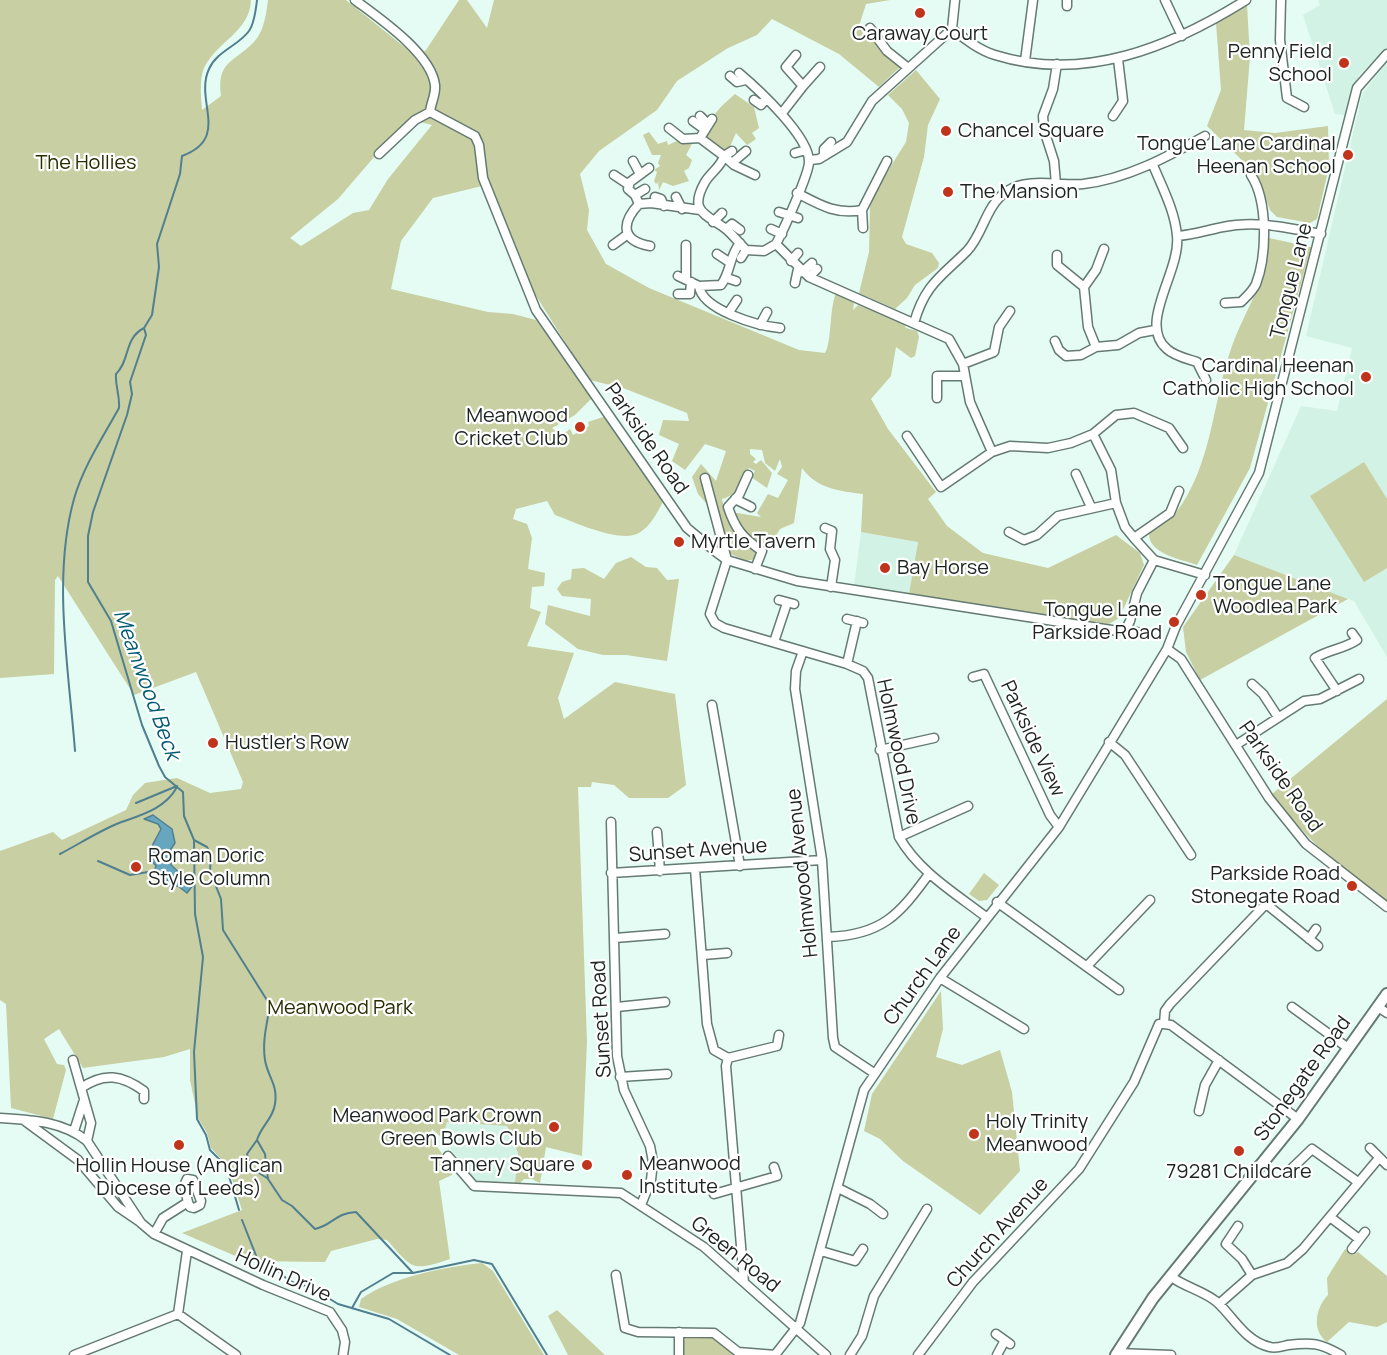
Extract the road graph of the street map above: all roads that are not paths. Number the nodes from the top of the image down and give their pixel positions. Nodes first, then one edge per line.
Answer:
1 (355, 0) edge
2 (955, 0) edge
3 (1033, 0) edge
4 (1165, 0) edge
5 (1246, 0) edge
6 (1281, 0) edge
7 (870, 28) dead end
8 (951, 29) junction
9 (1182, 36) junction
10 (1387, 54) edge
11 (796, 55) dead end
12 (1118, 59) junction
13 (1025, 61) junction
14 (734, 64) dead end
15 (1057, 64) junction
16 (908, 67) junction
17 (820, 68) dead end
18 (803, 86) junction
19 (766, 99) junction
20 (754, 100) dead end
21 (1304, 107) dead end
22 (430, 112) junction
23 (782, 113) junction
24 (1113, 116) dead end
25 (697, 119) dead end
26 (669, 128) dead end
27 (1205, 136) dead end
28 (700, 138) junction
29 (831, 142) dead end
30 (806, 150) junction
31 (746, 151) dead end
32 (795, 153) dead end
33 (379, 154) dead end
34 (728, 154) junction
35 (825, 156) junction
36 (810, 160) junction
37 (633, 161) dead end
38 (887, 161) dead end
39 (732, 163) junction
40 (1153, 165) junction
41 (649, 168) dead end
42 (640, 174) junction
43 (614, 175) dead end
44 (1251, 175) dead end
45 (755, 176) dead end
46 (1056, 184) junction
47 (645, 189) dead end
48 (629, 191) junction
49 (798, 193) junction
50 (656, 197) dead end
51 (676, 197) dead end
52 (639, 204) junction
53 (664, 206) junction
54 (682, 208) junction
55 (699, 210) junction
56 (862, 210) junction
57 (779, 212) dead end
58 (722, 213) dead end
59 (789, 213) junction
60 (798, 218) dead end
61 (713, 222) junction
62 (1263, 223) junction
63 (864, 228) dead end
64 (726, 229) junction
65 (771, 229) dead end
66 (740, 230) dead end
67 (627, 233) junction
68 (782, 234) junction
69 (1321, 234) junction
70 (1177, 236) junction
71 (614, 241) dead end
72 (776, 244) junction
73 (686, 245) dead end
74 (650, 246) dead end
75 (743, 247) junction
76 (1104, 249) dead end
77 (798, 253) dead end
78 (717, 254) dead end
79 (1057, 255) dead end
80 (741, 258) dead end
81 (791, 261) junction
82 (729, 262) junction
83 (814, 266) dead end
84 (803, 273) junction
85 (727, 278) junction
86 (689, 281) junction
87 (736, 281) dead end
88 (795, 283) dead end
89 (1084, 287) junction
90 (678, 294) dead end
91 (737, 300) dead end
92 (1225, 303) dead end
93 (1010, 310) dead end
94 (729, 312) junction
95 (767, 312) dead end
96 (914, 323) junction
97 (760, 325) junction
98 (780, 328) dead end
99 (1155, 330) junction
100 (1055, 341) dead end
101 (1096, 347) junction
102 (963, 364) junction
103 (965, 376) junction
104 (1206, 380) dead end
105 (937, 398) dead end
106 (1093, 434) junction
107 (907, 436) dead end
108 (1183, 448) dead end
109 (992, 452) junction
110 (1076, 474) dead end
111 (748, 475) dead end
112 (705, 478) dead end
113 (1179, 491) dead end
114 (735, 499) junction
115 (1116, 503) junction
116 (751, 507) dead end
117 (1090, 507) junction
118 (825, 528) dead end
119 (1009, 532) dead end
120 (1134, 538) junction
121 (727, 560) junction
122 (1154, 560) junction
123 (755, 569) junction
124 (1205, 576) junction
125 (831, 587) junction
126 (787, 602) dead end
127 (847, 620) dead end
128 (1125, 629) junction
129 (1352, 633) dead end
130 (1148, 635) dead end
131 (774, 642) junction
132 (1167, 649) junction
133 (803, 651) junction
134 (847, 664) junction
135 (973, 677) dead end
136 (1359, 679) dead end
137 (1252, 684) dead end
138 (1337, 691) junction
139 (712, 705) dead end
140 (1278, 717) junction
141 (934, 738) dead end
142 (1109, 742) junction
143 (1236, 745) junction
144 (880, 750) junction
145 (968, 806) dead end
146 (610, 822) dead end
147 (1059, 827) junction
148 (657, 832) dead end
149 (899, 837) junction
150 (1191, 855) dead end
151 (822, 860) junction
152 (740, 866) junction
153 (695, 869) junction
154 (660, 871) junction
155 (612, 873) junction
156 (929, 874) junction
157 (1150, 900) dead end
158 (997, 902) junction
159 (1387, 907) edge
160 (986, 917) junction
161 (1316, 929) dead end
162 (665, 934) dead end
163 (828, 937) junction
164 (615, 938) junction
165 (1309, 939) junction
166 (1318, 946) dead end
167 (727, 953) dead end
168 (703, 955) junction
169 (1087, 966) junction
170 (940, 978) junction
171 (1119, 990) dead end
172 (1387, 994) edge
173 (665, 1002) dead end
174 (617, 1007) junction
175 (1292, 1007) dead end
176 (1383, 1010) edge
177 (1164, 1024) junction
178 (1024, 1029) dead end
179 (779, 1035) dead end
180 (1348, 1048) junction
181 (728, 1058) junction
182 (73, 1060) dead end
183 (1219, 1060) junction
184 (874, 1073) junction
185 (667, 1074) dead end
186 (620, 1077) junction
187 (81, 1089) junction
188 (84, 1099) junction
189 (144, 1099) dead end
190 (1199, 1111) dead end
191 (0, 1118) edge
192 (22, 1119) junction
193 (1298, 1119) junction
194 (74, 1131) junction
195 (87, 1141) junction
196 (1370, 1148) dead end
197 (447, 1156) dead end
198 (1379, 1158) junction
199 (1387, 1165) edge
200 (774, 1167) dead end
201 (1286, 1174) dead end
202 (1358, 1182) junction
203 (737, 1188) junction
204 (838, 1188) junction
205 (714, 1194) dead end
206 (188, 1202) dead end
207 (641, 1205) junction
208 (927, 1209) dead end
209 (883, 1214) dead end
210 (1330, 1217) junction
211 (141, 1223) junction
212 (1238, 1226) dead end
213 (154, 1234) junction
214 (863, 1248) dead end
215 (1352, 1249) dead end
216 (187, 1251) junction
217 (821, 1251) junction
218 (616, 1275) dead end
219 (1252, 1275) junction
220 (1170, 1276) junction
221 (744, 1282) junction
222 (1219, 1304) junction
223 (178, 1314) junction
224 (798, 1328) junction
225 (679, 1332) junction
226 (996, 1334) dead end
227 (1272, 1352) edge
228 (346, 1353) edge
229 (738, 1354) edge
230 (1117, 1354) edge
231 (74, 1355) edge
232 (236, 1355) edge
233 (679, 1355) edge
234 (776, 1355) edge
235 (826, 1355) edge
236 (850, 1355) edge
237 (918, 1355) edge
238 (997, 1355) edge
239 (1172, 1355) edge
240 (1341, 1355) edge

1 - 22 street
2 - 8 street
3 - 13 street
4 - 9 street
5 - 9 street
6 - 21 street
7 - 16 street
8 - 13 street
8 - 16 street
9 - 12 street
10 - 69 street, Tongue Lane
11 - 18 street
12 - 15 street
12 - 24 street
13 - 15 street
14 - 19 street
15 - 46 street
16 - 35 street
17 - 18 street
18 - 23 street
19 - 20 street
19 - 23 street
22 - 33 street
22 - 121 street, Parkside Road
23 - 30 street
25 - 28 street
26 - 28 street
27 - 40 street
28 - 34 street
29 - 35 street
30 - 32 street
30 - 36 street
31 - 39 street
34 - 39 street
34 - 55 street
35 - 36 street
36 - 49 street
37 - 42 street
38 - 56 street
39 - 45 street
40 - 46 street
40 - 70 street
41 - 42 street
42 - 48 street
43 - 48 street
44 - 62 street
46 - 96 street
47 - 48 street
48 - 52 street
49 - 56 street
49 - 59 street
50 - 53 street
51 - 54 street
52 - 53 street
52 - 67 street
53 - 54 street
54 - 55 street
55 - 61 street
56 - 63 street
57 - 59 street
58 - 61 street
59 - 60 street
59 - 68 street
61 - 64 street
62 - 69 street
62 - 70 street
62 - 92 street
64 - 66 street
64 - 75 street
65 - 68 street
67 - 71 street
67 - 74 street
68 - 72 street
69 - 124 street, Tongue Lane
70 - 99 street
72 - 75 street
72 - 81 street
73 - 86 street
75 - 80 street
75 - 82 street
76 - 89 street
77 - 81 street
78 - 82 street
79 - 89 street
81 - 84 street
82 - 85 street
83 - 84 street
84 - 88 street
84 - 96 street
85 - 86 street
85 - 87 street
86 - 90 street
86 - 94 street
89 - 101 street
91 - 94 street
93 - 102 street
94 - 97 street
95 - 97 street
96 - 102 street
97 - 98 street
99 - 101 street
99 - 104 street
100 - 101 street
102 - 103 street
103 - 105 street
103 - 109 street
106 - 108 street
106 - 109 street
106 - 115 street
107 - 109 street
110 - 117 street
111 - 114 street
112 - 121 street
113 - 120 street
114 - 116 street
114 - 123 street
115 - 117 street
115 - 120 street
117 - 119 street
118 - 125 street
120 - 122 street
121 - 123 street, Parkside Road
121 - 131 street, Holmwood Drive
122 - 124 street
122 - 128 street
123 - 125 street, Parkside Road
124 - 132 street, Tongue Lane
125 - 128 street, Parkside Road
126 - 131 street
127 - 134 street
128 - 130 street, Parkside Road
129 - 138 street
131 - 133 street, Holmwood Drive
132 - 142 street, Church Lane
132 - 143 street, Parkside Road
133 - 134 street, Holmwood Drive
133 - 151 street, Holmwood Avenue
134 - 144 street, Holmwood Drive
135 - 147 street, Parkside View
136 - 138 street
137 - 140 street
138 - 140 street
139 - 152 street
140 - 143 street
141 - 144 street
142 - 147 street, Church Lane
142 - 150 street
143 - 159 street, Parkside Road
144 - 149 street, Holmwood Drive
145 - 149 street
146 - 155 street, Sunset Road
147 - 158 street, Church Lane
148 - 154 street
149 - 156 street, Holmwood Drive
151 - 152 street, Sunset Avenue
151 - 163 street, Holmwood Avenue
152 - 153 street, Sunset Avenue
153 - 154 street, Sunset Avenue
153 - 168 street
154 - 155 street, Sunset Avenue
155 - 164 street, Sunset Road
156 - 160 street, Holmwood Drive
156 - 163 street
157 - 169 street
158 - 160 street, Church Lane
158 - 169 street
160 - 170 street, Church Lane
161 - 165 street
162 - 164 street
163 - 184 street, Holmwood Avenue
164 - 174 street, Sunset Road
165 - 166 street
165 - 177 street, Church Avenue
167 - 168 street
168 - 181 street
169 - 171 street
170 - 178 street
170 - 184 street, Church Lane
172 - 176 main road, Stonegate Road
173 - 174 street
174 - 186 street, Sunset Road
175 - 180 street
176 - 180 main road, Stonegate Road
177 - 183 street
177 - 237 street, Church Avenue
179 - 181 street
180 - 193 main road, Stonegate Road
181 - 203 street
182 - 187 street
183 - 190 street
183 - 193 street
184 - 204 street, Church Lane
185 - 186 street
186 - 207 street, Sunset Road
187 - 188 street
187 - 189 street
188 - 194 street
188 - 195 street
191 - 192 street
192 - 194 street
192 - 211 street
193 - 220 main road, Stonegate Road
194 - 195 street
195 - 211 street
196 - 198 street
197 - 207 street, Green Road
198 - 199 street
198 - 202 street
200 - 203 street
201 - 202 street
202 - 210 street
203 - 205 street
203 - 221 street
204 - 209 street
204 - 217 street, Church Lane
206 - 213 street
207 - 221 street, Green Road
208 - 236 street
210 - 215 street
210 - 219 street
211 - 213 street, Hollin Drive
212 - 219 street
213 - 216 street, Hollin Drive
214 - 217 street
216 - 223 street
216 - 228 street, Hollin Drive
217 - 224 street, Church Lane
218 - 225 street
219 - 222 street
220 - 222 street
220 - 230 main road, Stonegate Road
221 - 224 street, Green Road
222 - 227 street
223 - 231 street
223 - 232 street
224 - 234 street, Church Lane
224 - 235 street, Green Road
225 - 229 street
225 - 233 street
226 - 238 street
227 - 240 street
229 - 234 street
230 - 239 street

